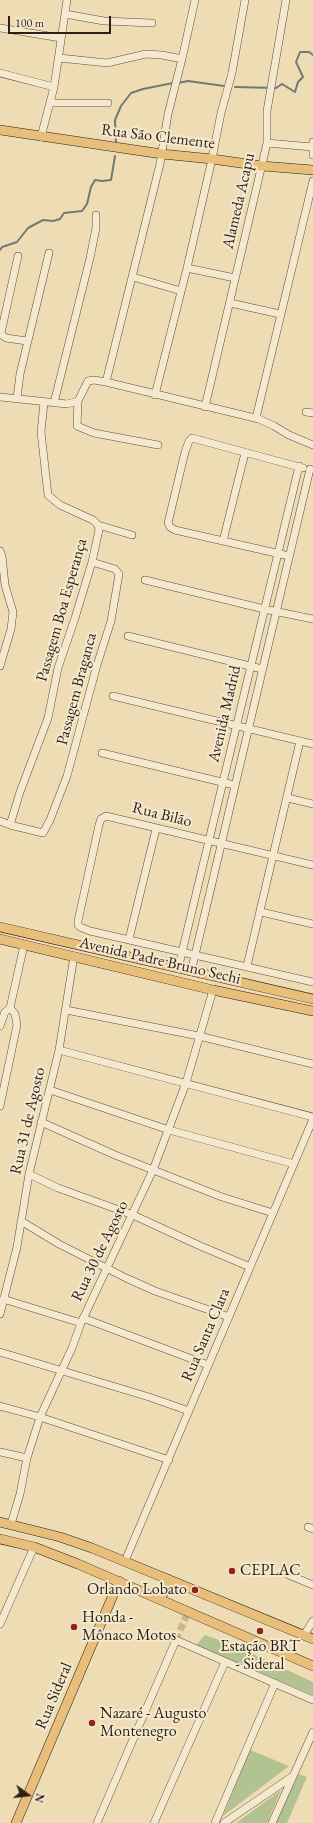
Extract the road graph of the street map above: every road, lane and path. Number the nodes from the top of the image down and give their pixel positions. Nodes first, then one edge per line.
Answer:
1 (67, 0) edge
2 (194, 0) edge
3 (245, 0) edge
4 (286, 0) edge
5 (65, 14) junction
6 (152, 23) dead end
7 (0, 28) edge
8 (61, 38) junction
9 (59, 58) junction
10 (182, 59) junction
11 (0, 73) edge
12 (54, 87) junction
13 (50, 103) junction
14 (108, 103) dead end
15 (0, 130) edge
16 (41, 137) junction
17 (267, 143) junction
18 (313, 148) edge
19 (162, 154) junction
20 (212, 158) junction
21 (262, 166) junction
22 (313, 170) edge
23 (313, 181) edge
24 (96, 215) dead end
25 (49, 253) dead end
26 (18, 256) dead end
27 (187, 268) junction
28 (133, 277) junction
29 (235, 278) junction
30 (181, 291) junction
31 (230, 303) junction
32 (280, 314) junction
33 (28, 341) junction
34 (106, 382) junction
35 (155, 395) junction
36 (0, 397) edge
37 (17, 398) junction
38 (78, 401) junction
39 (44, 402) junction
40 (54, 403) junction
41 (205, 407) junction
42 (256, 418) junction
43 (158, 445) dead end
44 (313, 445) edge
45 (245, 453) junction
46 (300, 466) junction
47 (312, 470) edge
48 (98, 525) junction
49 (132, 535) dead end
50 (223, 541) junction
51 (0, 551) edge
52 (278, 553) junction
53 (289, 556) junction
54 (92, 562) junction
55 (145, 580) dead end
56 (264, 609) junction
57 (276, 611) junction
58 (313, 619) edge
59 (128, 636) dead end
60 (0, 666) edge
61 (250, 666) junction
62 (262, 669) junction
63 (113, 696) dead end
64 (237, 725) junction
65 (248, 728) junction
66 (300, 741) junction
67 (313, 744) edge
68 (102, 753) dead end
69 (223, 783) junction
70 (234, 785) junction
71 (288, 798) junction
72 (313, 804) edge
73 (0, 821) edge
74 (10, 825) junction
75 (156, 829) junction
76 (210, 840) junction
77 (220, 842) junction
78 (274, 856) junction
79 (313, 865) edge
80 (261, 912) junction
81 (313, 924) edge
82 (0, 927) edge
83 (0, 939) edge
84 (129, 939) junction
85 (24, 945) junction
86 (182, 951) junction
87 (194, 955) junction
88 (74, 956) junction
89 (247, 966) junction
90 (178, 969) junction
91 (190, 972) junction
92 (313, 982) edge
93 (213, 990) junction
94 (313, 999) edge
95 (10, 1008) junction
96 (66, 1010) junction
97 (313, 1011) edge
98 (0, 1026) edge
99 (199, 1036) junction
100 (59, 1050) junction
101 (313, 1064) edge
102 (186, 1083) junction
103 (50, 1090) junction
104 (0, 1106) edge
105 (313, 1118) edge
106 (41, 1122) junction
107 (169, 1130) junction
108 (294, 1164) junction
109 (153, 1170) junction
110 (29, 1174) junction
111 (273, 1213) junction
112 (133, 1215) junction
113 (21, 1221) junction
114 (250, 1267) junction
115 (107, 1268) junction
116 (4, 1299) junction
117 (0, 1314) edge
118 (229, 1317) junction
119 (82, 1320) junction
120 (0, 1352) edge
121 (208, 1365) junction
122 (62, 1371) junction
123 (0, 1406) edge
124 (189, 1411) junction
125 (40, 1417) junction
126 (0, 1452) edge
127 (27, 1458) junction
128 (169, 1460) junction
129 (0, 1522) edge
130 (11, 1524) junction
131 (0, 1539) edge
132 (34, 1547) junction
133 (125, 1561) junction
134 (289, 1575) dead end
135 (168, 1579) junction
136 (119, 1581) junction
137 (313, 1585) edge
138 (160, 1599) junction
139 (313, 1621) edge
140 (0, 1624) edge
141 (304, 1635) junction
142 (313, 1639) edge
143 (225, 1662) junction
144 (313, 1666) edge
145 (275, 1683) junction
146 (313, 1700) edge
147 (313, 1732) edge
148 (293, 1776) junction
149 (16, 1823) edge
150 (97, 1823) edge
151 (154, 1823) edge
152 (215, 1823) edge
153 (224, 1823) edge
154 (272, 1823) edge

1 - 5 street
2 - 10 street
3 - 20 street
4 - 17 street, Alameda Acapu
5 - 6 street
5 - 8 street
7 - 8 street
8 - 9 street
9 - 10 street
9 - 12 street
10 - 19 street
11 - 12 street
12 - 13 street
13 - 14 street
13 - 16 street
15 - 16 main road, Rua São Clemente
16 - 19 main road, Rua São Clemente
17 - 18 street
17 - 21 street, Alameda Acapu
19 - 20 main road, Rua São Clemente
19 - 28 street
20 - 21 main road, Rua São Clemente
20 - 27 street
21 - 22 main road, Rua São Clemente
21 - 29 street, Alameda Acapu
23 - 32 street
24 - 40 street
25 - 33 street
26 - 33 street
27 - 29 street
27 - 30 street
28 - 30 street
28 - 34 street
29 - 31 street, Alameda Acapu
30 - 35 street
31 - 32 street
31 - 41 street, Alameda Acapu
32 - 42 street
33 - 37 street
34 - 35 street
34 - 38 street
35 - 41 street
36 - 37 street
37 - 39 street
38 - 40 street
38 - 43 street
39 - 40 street
39 - 48 street, Passagem Boa Esperança
41 - 42 street
42 - 44 street
45 - 46 street
45 - 50 street
45 - 50 street
46 - 47 street
46 - 52 street, Avenida Madrid
47 - 53 street, Avenida Madrid
48 - 49 street
48 - 54 street, Passagem Boa Esperança
50 - 52 street
51 - 60 street
52 - 53 street
52 - 56 street, Avenida Madrid
53 - 57 street, Avenida Madrid
54 - 74 street, Passagem Boa Esperança
54 - 74 street, Passagem Braganca
55 - 56 street
56 - 57 street
56 - 61 street, Avenida Madrid
57 - 58 street
57 - 62 street, Avenida Madrid
59 - 61 street
61 - 62 street
61 - 64 street, Avenida Madrid
62 - 65 street, Avenida Madrid
63 - 64 street
64 - 65 street
64 - 69 street, Avenida Madrid
65 - 66 street
65 - 70 street, Avenida Madrid
66 - 67 street
66 - 71 street
68 - 69 street
69 - 70 street
69 - 76 street, Avenida Madrid
70 - 77 street, Avenida Madrid
71 - 72 street
71 - 78 street
73 - 74 street
75 - 76 street, Rua Bilão
75 - 84 street
75 - 84 street, Rua Bilão
76 - 77 street, Rua Bilão
76 - 86 street, Avenida Madrid
77 - 78 street, Rua Bilão
77 - 87 street, Avenida Madrid
78 - 79 street, Rua Bilão
78 - 80 street
80 - 81 street
80 - 89 street
82 - 90 main road, Avenida Padre Bruno Sechi
83 - 85 main road, Avenida Padre Bruno Sechi
84 - 86 street
85 - 88 main road, Avenida Padre Bruno Sechi
85 - 95 street
86 - 87 street
86 - 90 street, Avenida Madrid
87 - 89 street
87 - 91 street, Avenida Madrid
88 - 93 main road, Avenida Padre Bruno Sechi
88 - 96 street, Rua 31 de Agosto
89 - 92 street
90 - 91 main road, Avenida Padre Bruno Sechi
91 - 94 main road, Avenida Padre Bruno Sechi
93 - 97 main road, Avenida Padre Bruno Sechi
93 - 99 street, Rua 30 de Agosto
95 - 98 street
95 - 104 street
96 - 99 street
96 - 100 street, Rua 31 de Agosto
99 - 101 street
99 - 102 street, Rua 30 de Agosto
100 - 102 street
100 - 103 street, Rua 31 de Agosto
102 - 105 street
102 - 107 street, Rua 30 de Agosto
103 - 106 street, Rua 31 de Agosto
103 - 107 street
105 - 108 street, Rua Santa Clara
106 - 109 street
106 - 110 street, Rua 31 de Agosto
107 - 108 street
107 - 109 street, Rua 30 de Agosto
108 - 111 street, Rua Santa Clara
109 - 111 street
109 - 112 street, Rua 30 de Agosto
110 - 112 street
110 - 113 street, Rua 31 de Agosto
111 - 114 street, Rua Santa Clara
112 - 114 street
112 - 115 street, Rua 30 de Agosto
113 - 115 street
113 - 116 street, Rua 31 de Agosto
114 - 118 street, Rua Santa Clara
115 - 118 street
115 - 119 street, Rua 30 de Agosto
116 - 117 street, Rua 31 de Agosto
116 - 119 street
118 - 121 street, Rua Santa Clara
119 - 121 street
119 - 122 street, Rua 30 de Agosto
120 - 122 street
121 - 124 street, Rua Santa Clara
122 - 124 street
122 - 125 street, Rua 30 de Agosto
123 - 125 street
124 - 128 street, Rua Santa Clara
125 - 127 street, Rua 30 de Agosto
125 - 128 street
126 - 127 street
127 - 130 street, Rua 30 de Agosto
128 - 133 street, Rua Santa Clara
129 - 130 main road
130 - 133 main road
131 - 132 main road
132 - 136 main road
132 - 140 street
133 - 135 main road
134 - 137 street
135 - 138 main road
135 - 141 main road
136 - 138 main road
136 - 149 main road, Rua Sideral
138 - 144 main road
139 - 141 street
141 - 142 main road
143 - 145 street
143 - 150 street
143 - 151 street
145 - 146 street
145 - 152 street
147 - 148 street
148 - 153 street
148 - 154 street

